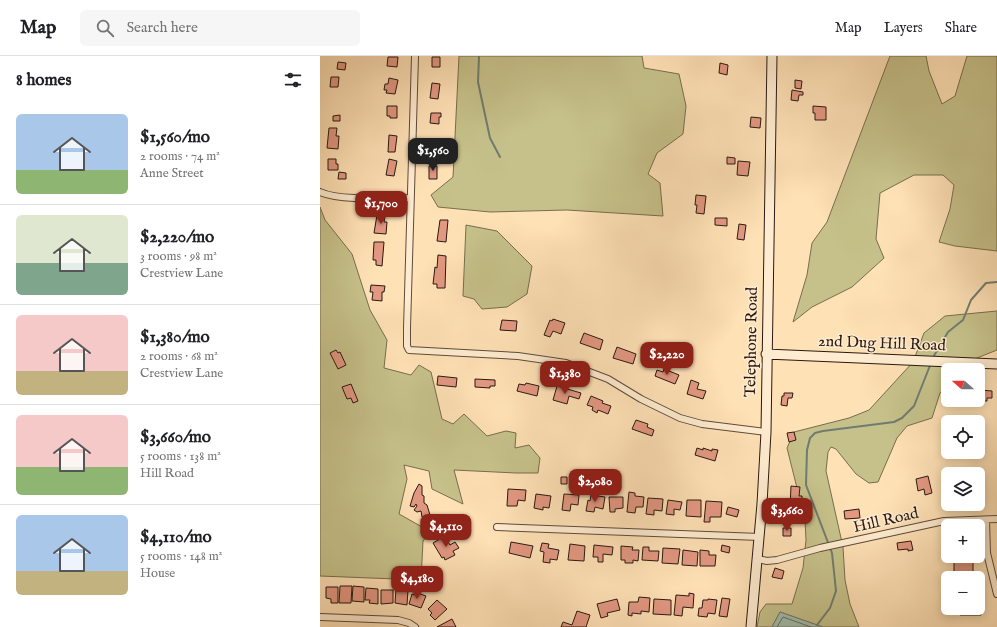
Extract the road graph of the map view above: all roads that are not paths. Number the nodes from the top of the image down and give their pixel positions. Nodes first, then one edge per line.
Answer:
1 (415, 56) edge
2 (772, 56) edge
3 (320, 192) edge
4 (410, 198) junction
5 (766, 354) junction
6 (997, 364) edge
7 (766, 432) junction
8 (997, 519) edge
9 (986, 520) junction
10 (497, 527) dead end
11 (760, 537) junction
12 (758, 559) junction
13 (997, 594) edge
14 (320, 618) edge
15 (415, 627) edge
16 (751, 627) edge

1 - 4 street
2 - 5 street, Telephone Road
3 - 4 street
4 - 7 street
5 - 6 street, 2nd Dug Hill Road
5 - 7 street, Telephone Road
7 - 11 street, Telephone Road
8 - 9 street, Hill Road
9 - 12 street, Hill Road
9 - 13 street
10 - 11 street
11 - 12 street, Telephone Road
12 - 16 street, Telephone Road
14 - 15 street

